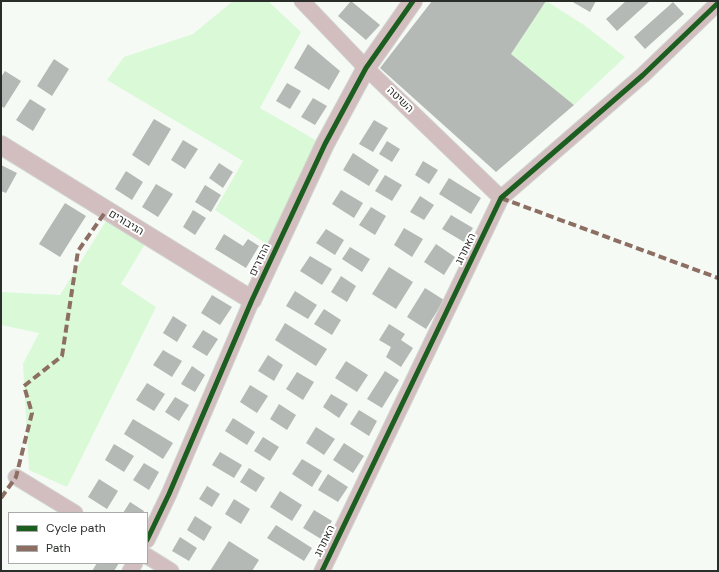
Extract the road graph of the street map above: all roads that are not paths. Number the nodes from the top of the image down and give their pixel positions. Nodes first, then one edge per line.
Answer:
1 (302, 1) edge
2 (413, 1) edge
3 (718, 2) edge
4 (366, 68) junction
5 (1, 145) edge
6 (501, 198) junction
7 (252, 300) junction
8 (16, 477) dead end
9 (73, 512) edge
10 (148, 538) edge
11 (148, 557) edge
12 (171, 571) edge
13 (322, 571) edge

1 - 4 street, השיטה
2 - 4 street, ההדרים
3 - 6 street, האתרוג
4 - 6 street, השיטה
4 - 7 street, ההדרים
5 - 7 street, הגיבורים
6 - 13 street, האתרוג
7 - 10 street, ההדרים
8 - 9 street
11 - 12 street

